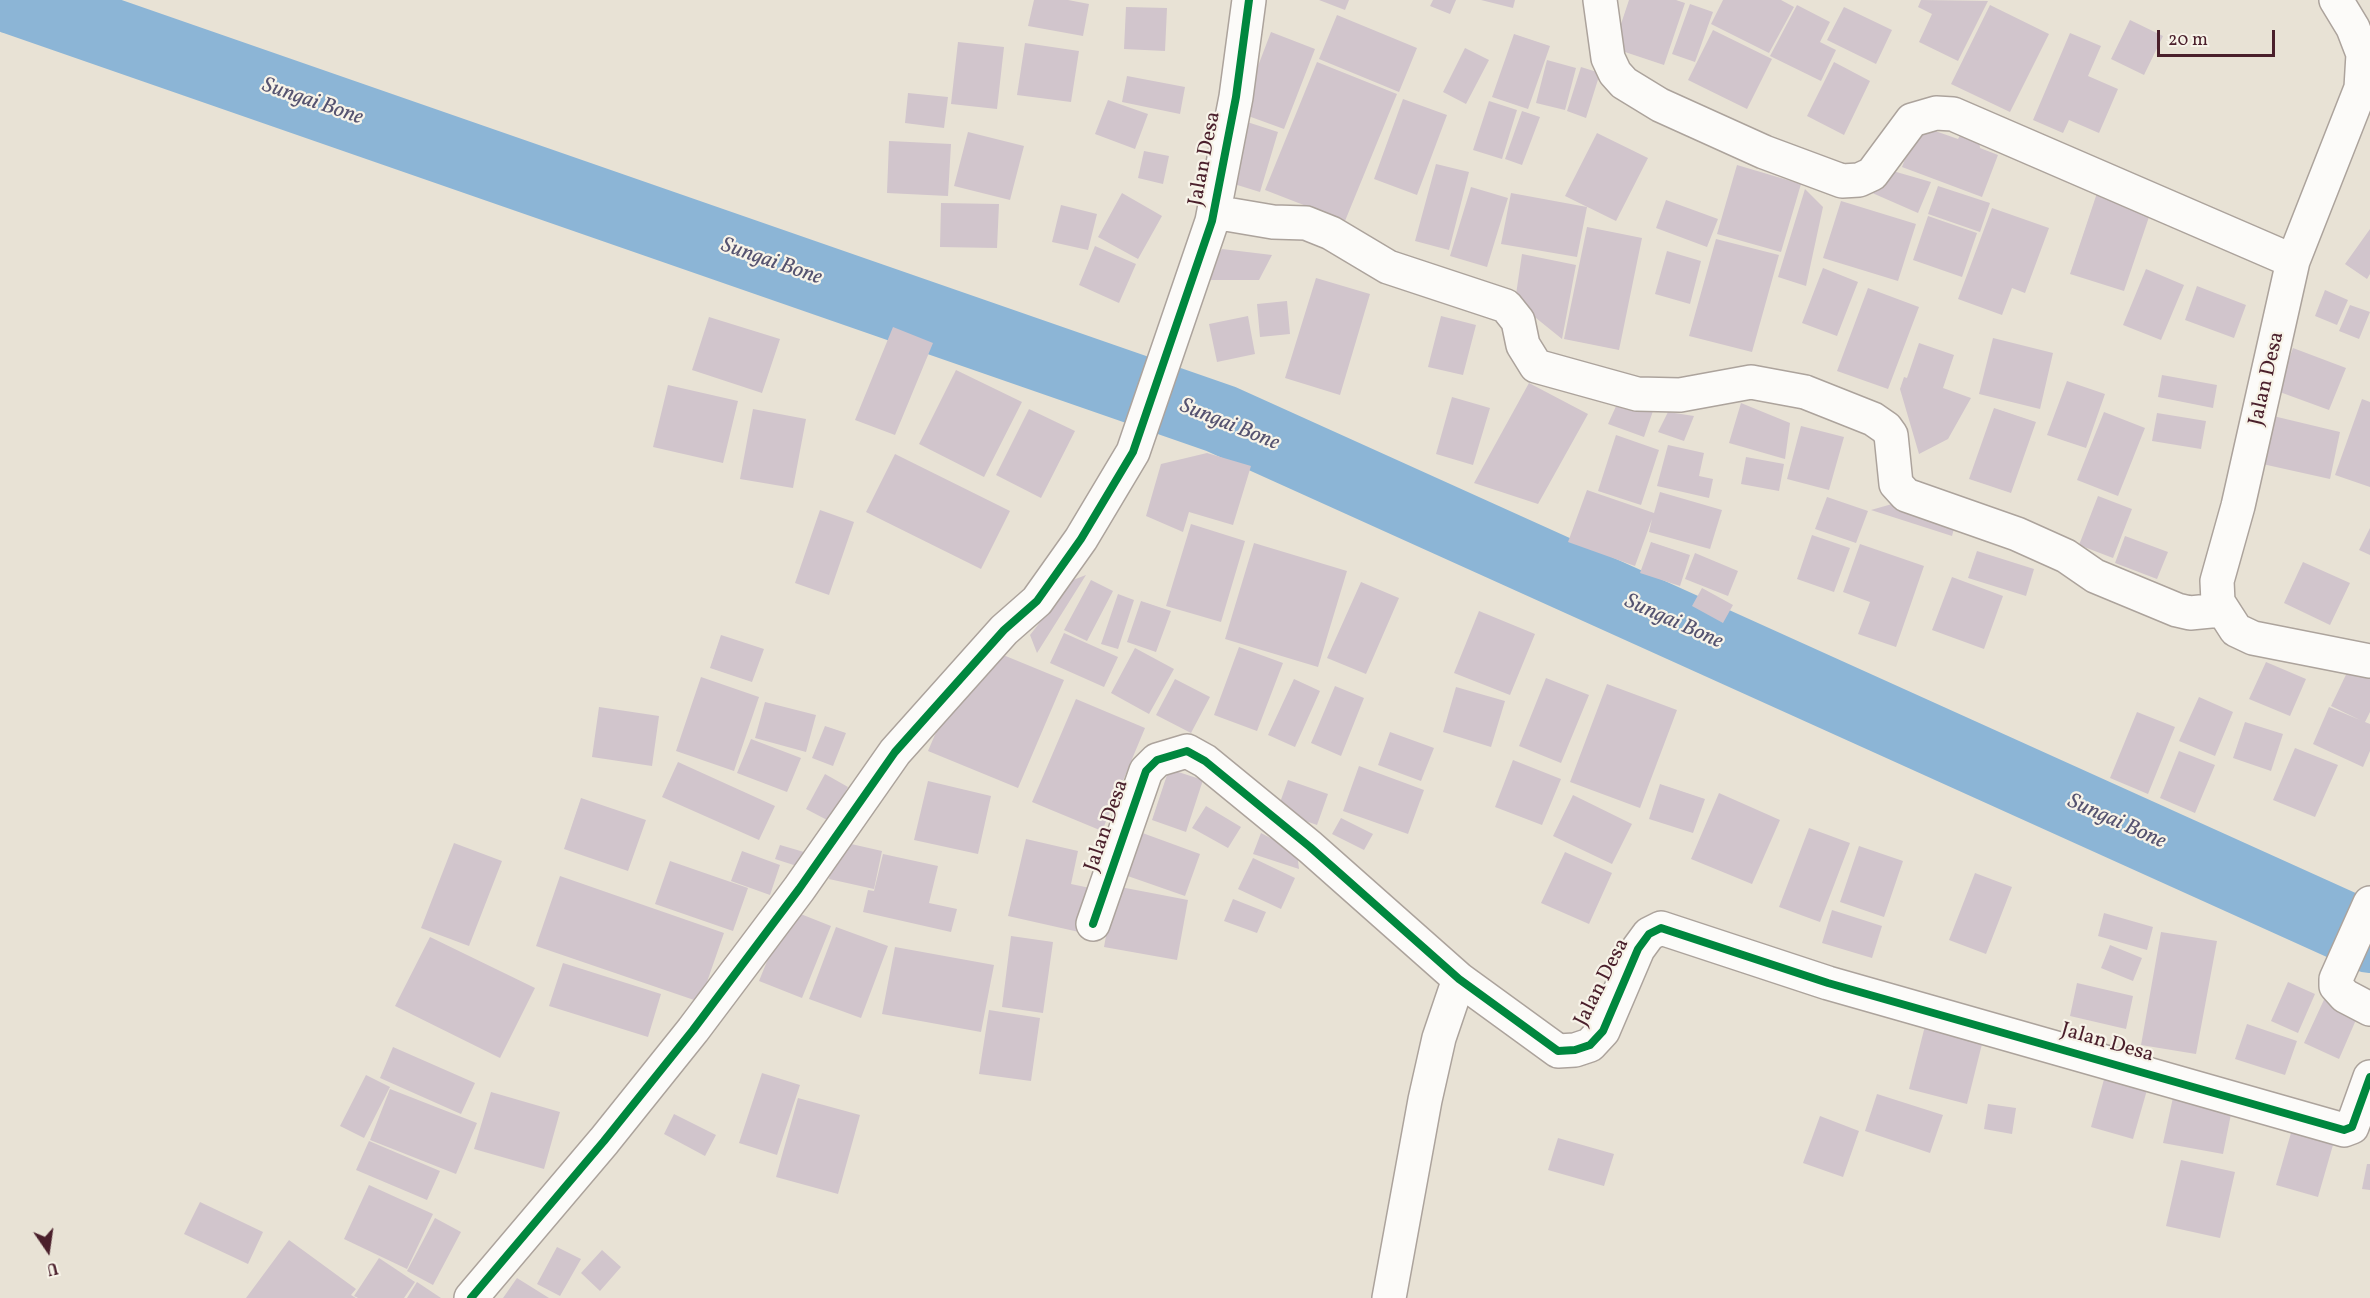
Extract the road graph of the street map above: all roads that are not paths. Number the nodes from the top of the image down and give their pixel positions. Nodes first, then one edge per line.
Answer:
1 (1249, 0) edge
2 (1600, 0) edge
3 (2336, 0) edge
4 (1214, 212) junction
5 (2294, 261) junction
6 (2221, 610) junction
7 (2370, 661) edge
8 (2370, 903) edge
9 (1093, 924) dead end
10 (1459, 979) junction
11 (2370, 1010) edge
12 (2370, 1077) edge
13 (471, 1298) edge
14 (1389, 1298) edge

1 - 4 street, Jalan Desa
2 - 5 street
3 - 5 street, Jalan Desa
4 - 6 street
4 - 13 street, Jalan Desa
5 - 6 street, Jalan Desa
6 - 7 street
8 - 11 street
9 - 10 street, Jalan Desa
10 - 12 street, Jalan Desa
10 - 14 street

